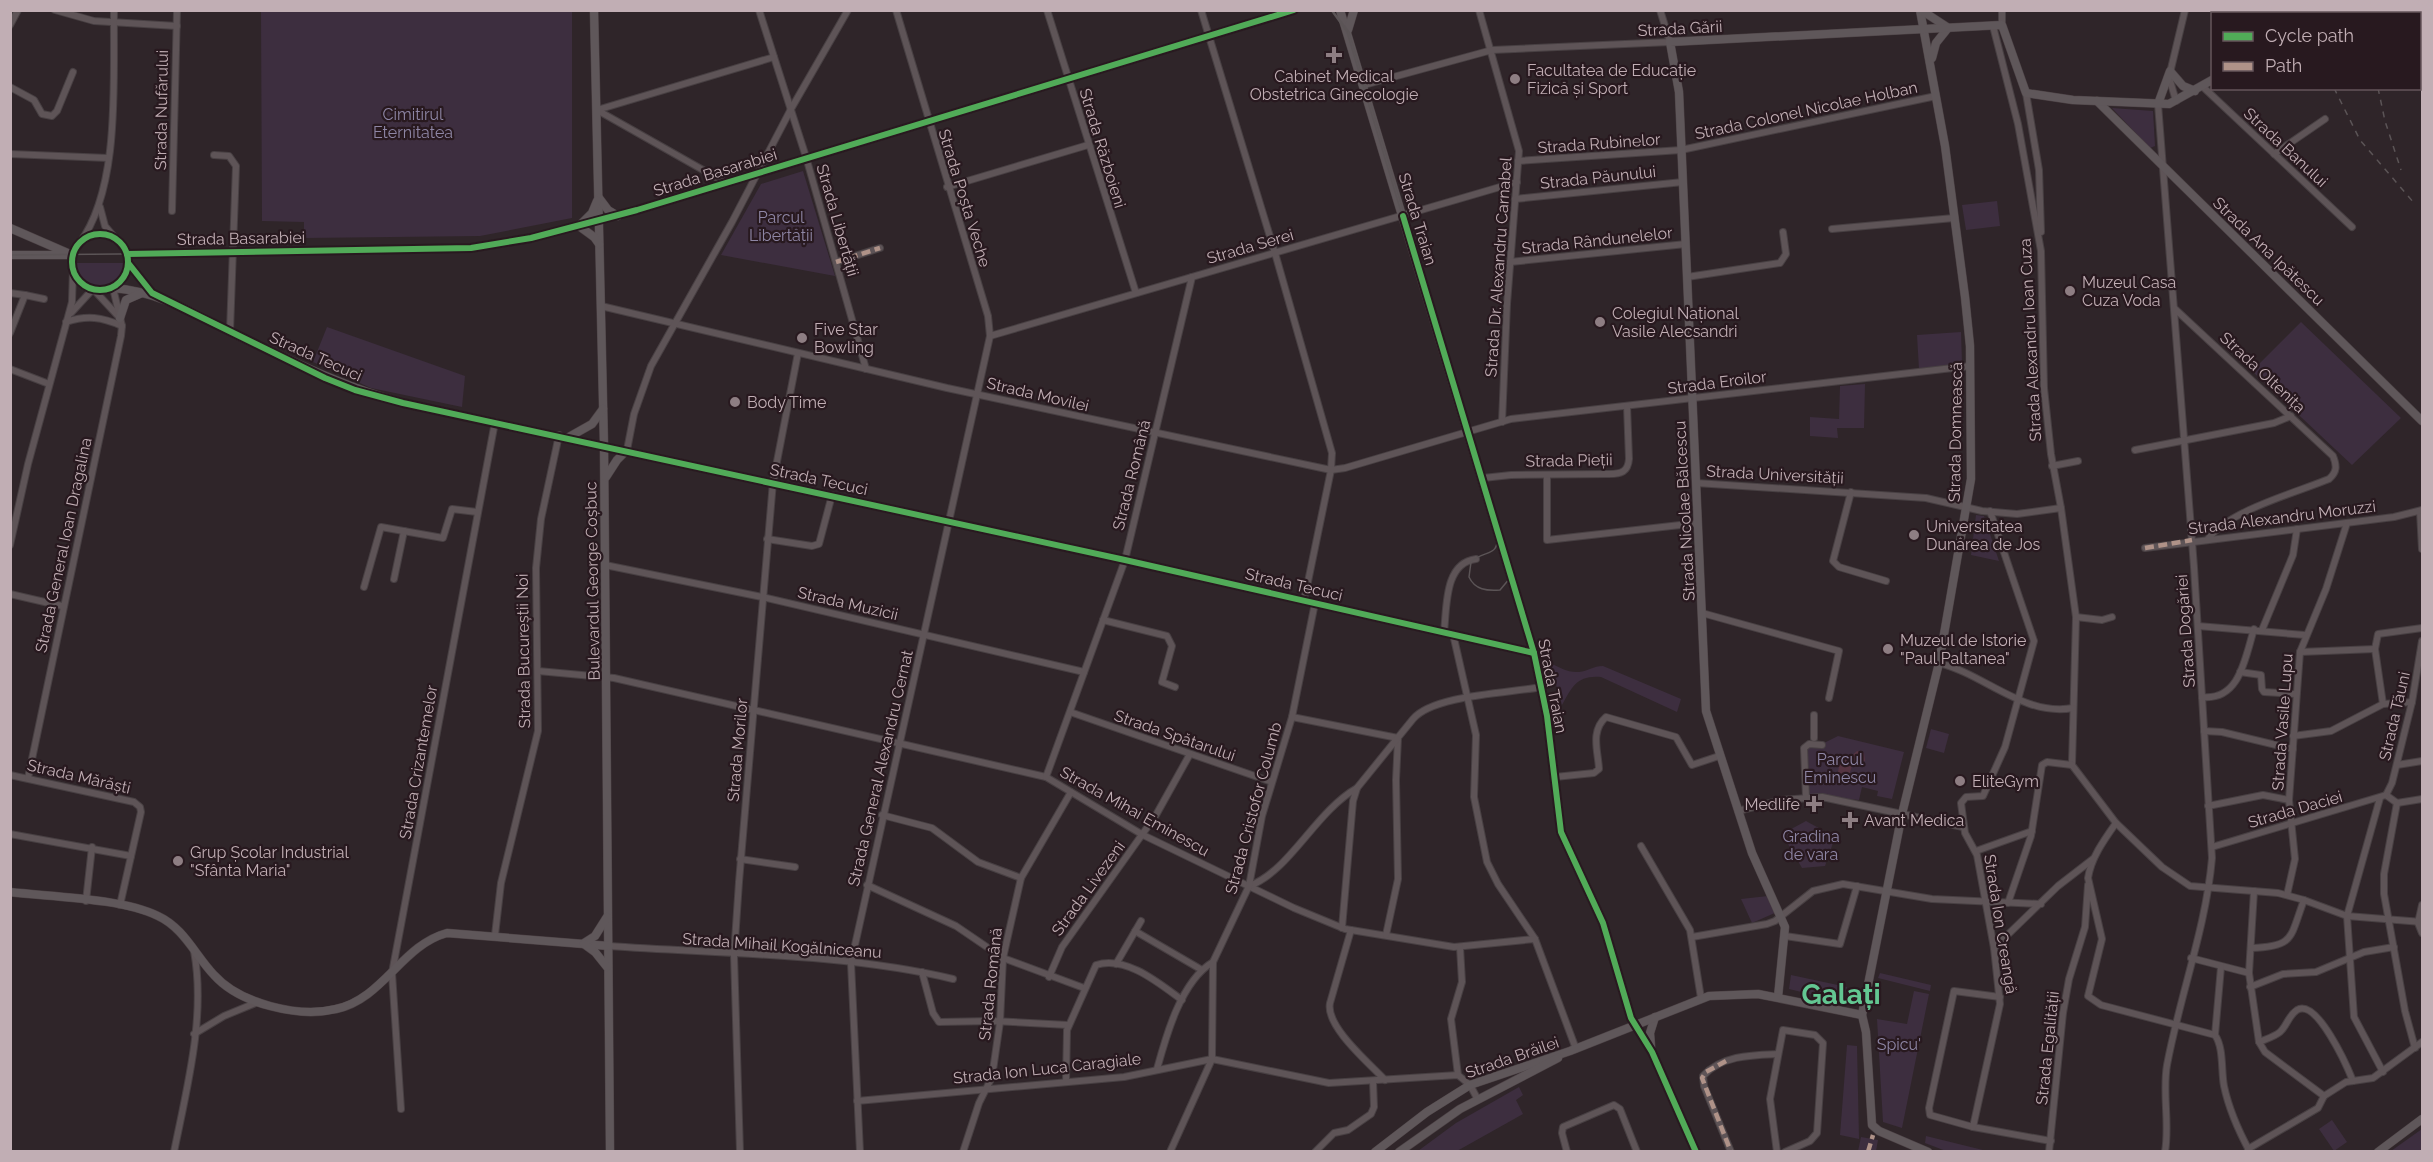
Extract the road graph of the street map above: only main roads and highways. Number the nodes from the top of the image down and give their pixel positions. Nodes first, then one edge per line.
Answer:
1 (1294, 10) edge
2 (1340, 10) edge
3 (1354, 10) edge
4 (1921, 10) edge
5 (595, 11) edge
6 (1948, 28) junction
7 (1925, 30) junction
8 (1347, 32) junction
9 (1670, 42) joint
10 (1931, 66) junction
11 (2211, 81) edge
12 (2198, 89) junction
13 (2097, 101) junction
14 (2158, 104) junction
15 (599, 196) junction
16 (618, 216) junction
17 (599, 220) junction
18 (579, 226) junction
19 (10, 228) edge
20 (600, 246) junction
21 (127, 254) junction
22 (10, 255) edge
23 (72, 255) junction
24 (129, 264) junction
25 (113, 288) junction
26 (152, 293) junction
27 (121, 322) road end
28 (603, 409) junction
29 (2422, 421) edge
30 (569, 437) junction
31 (604, 445) junction
32 (627, 450) junction
33 (604, 482) junction
34 (1534, 652) junction
35 (10, 892) edge
36 (608, 914) junction
37 (582, 944) junction
38 (609, 946) junction
39 (608, 970) junction
40 (1778, 997) junction
41 (1862, 1015) junction
42 (1655, 1017) junction
43 (1635, 1025) junction
44 (1573, 1050) junction
45 (1652, 1052) junction
46 (2422, 1119) edge
47 (610, 1152) edge
48 (1375, 1152) edge
49 (1399, 1152) edge
50 (1695, 1152) edge
51 (1928, 1152) edge
52 (2378, 1152) edge

1 - 16 main road, Strada Basarabiei
2 - 8 main road, Strada Traian
3 - 8 main road
4 - 6 main road
4 - 7 main road, Strada Domnească
5 - 15 main road, Bulevardul George Coșbuc
6 - 7 main road, Strada Gării
6 - 10 main road
6 - 13 main road, Strada Gării
7 - 9 main road, Strada Gării
7 - 10 main road, Strada Domnească
8 - 34 main road, Strada Traian
9 - 40 main road, Strada Nicolae Bălcescu
10 - 41 main road, Strada Domnească
11 - 12 main road
12 - 14 main road
12 - 14 main road
13 - 14 main road
13 - 29 main road, Strada Ana Ipătescu
15 - 16 main road
15 - 17 main road, Bulevardul George Coșbuc
15 - 18 main road
16 - 17 main road, Strada Basarabiei
17 - 18 main road, Strada Basarabiei
17 - 20 main road, Bulevardul George Coșbuc
18 - 20 main road
18 - 21 main road, Strada Basarabiei
19 - 23 main road
20 - 28 main road, Bulevardul George Coșbuc
21 - 23 main road
21 - 24 main road
22 - 23 main road
23 - 25 main road
24 - 25 main road
24 - 26 main road, Strada Tecuci
25 - 26 main road, Strada Tecuci
26 - 27 main road
26 - 30 main road, Strada Tecuci
28 - 30 main road
28 - 31 main road, Bulevardul George Coșbuc
30 - 31 main road, Strada Tecuci
31 - 32 main road, Strada Tecuci
31 - 33 main road, Bulevardul George Coșbuc
32 - 33 main road
32 - 34 main road, Strada Tecuci
33 - 36 main road, Bulevardul George Coșbuc
34 - 43 main road, Strada Traian
35 - 37 main road
36 - 37 main road
36 - 38 main road, Bulevardul George Coșbuc
37 - 38 main road
37 - 39 main road
38 - 39 main road, Bulevardul George Coșbuc
39 - 47 main road, Bulevardul George Coșbuc
40 - 41 main road, Strada Brăilei
40 - 42 main road, Strada Brăilei
41 - 51 main road, Strada Domnească
42 - 43 main road, Strada Brăilei
42 - 45 main road
43 - 44 main road, Strada Brăilei
43 - 45 main road, Strada Traian
44 - 48 main road, Strada Brăilei
44 - 49 main road, Strada Brăilei
45 - 50 main road, Strada Traian
46 - 52 main road

